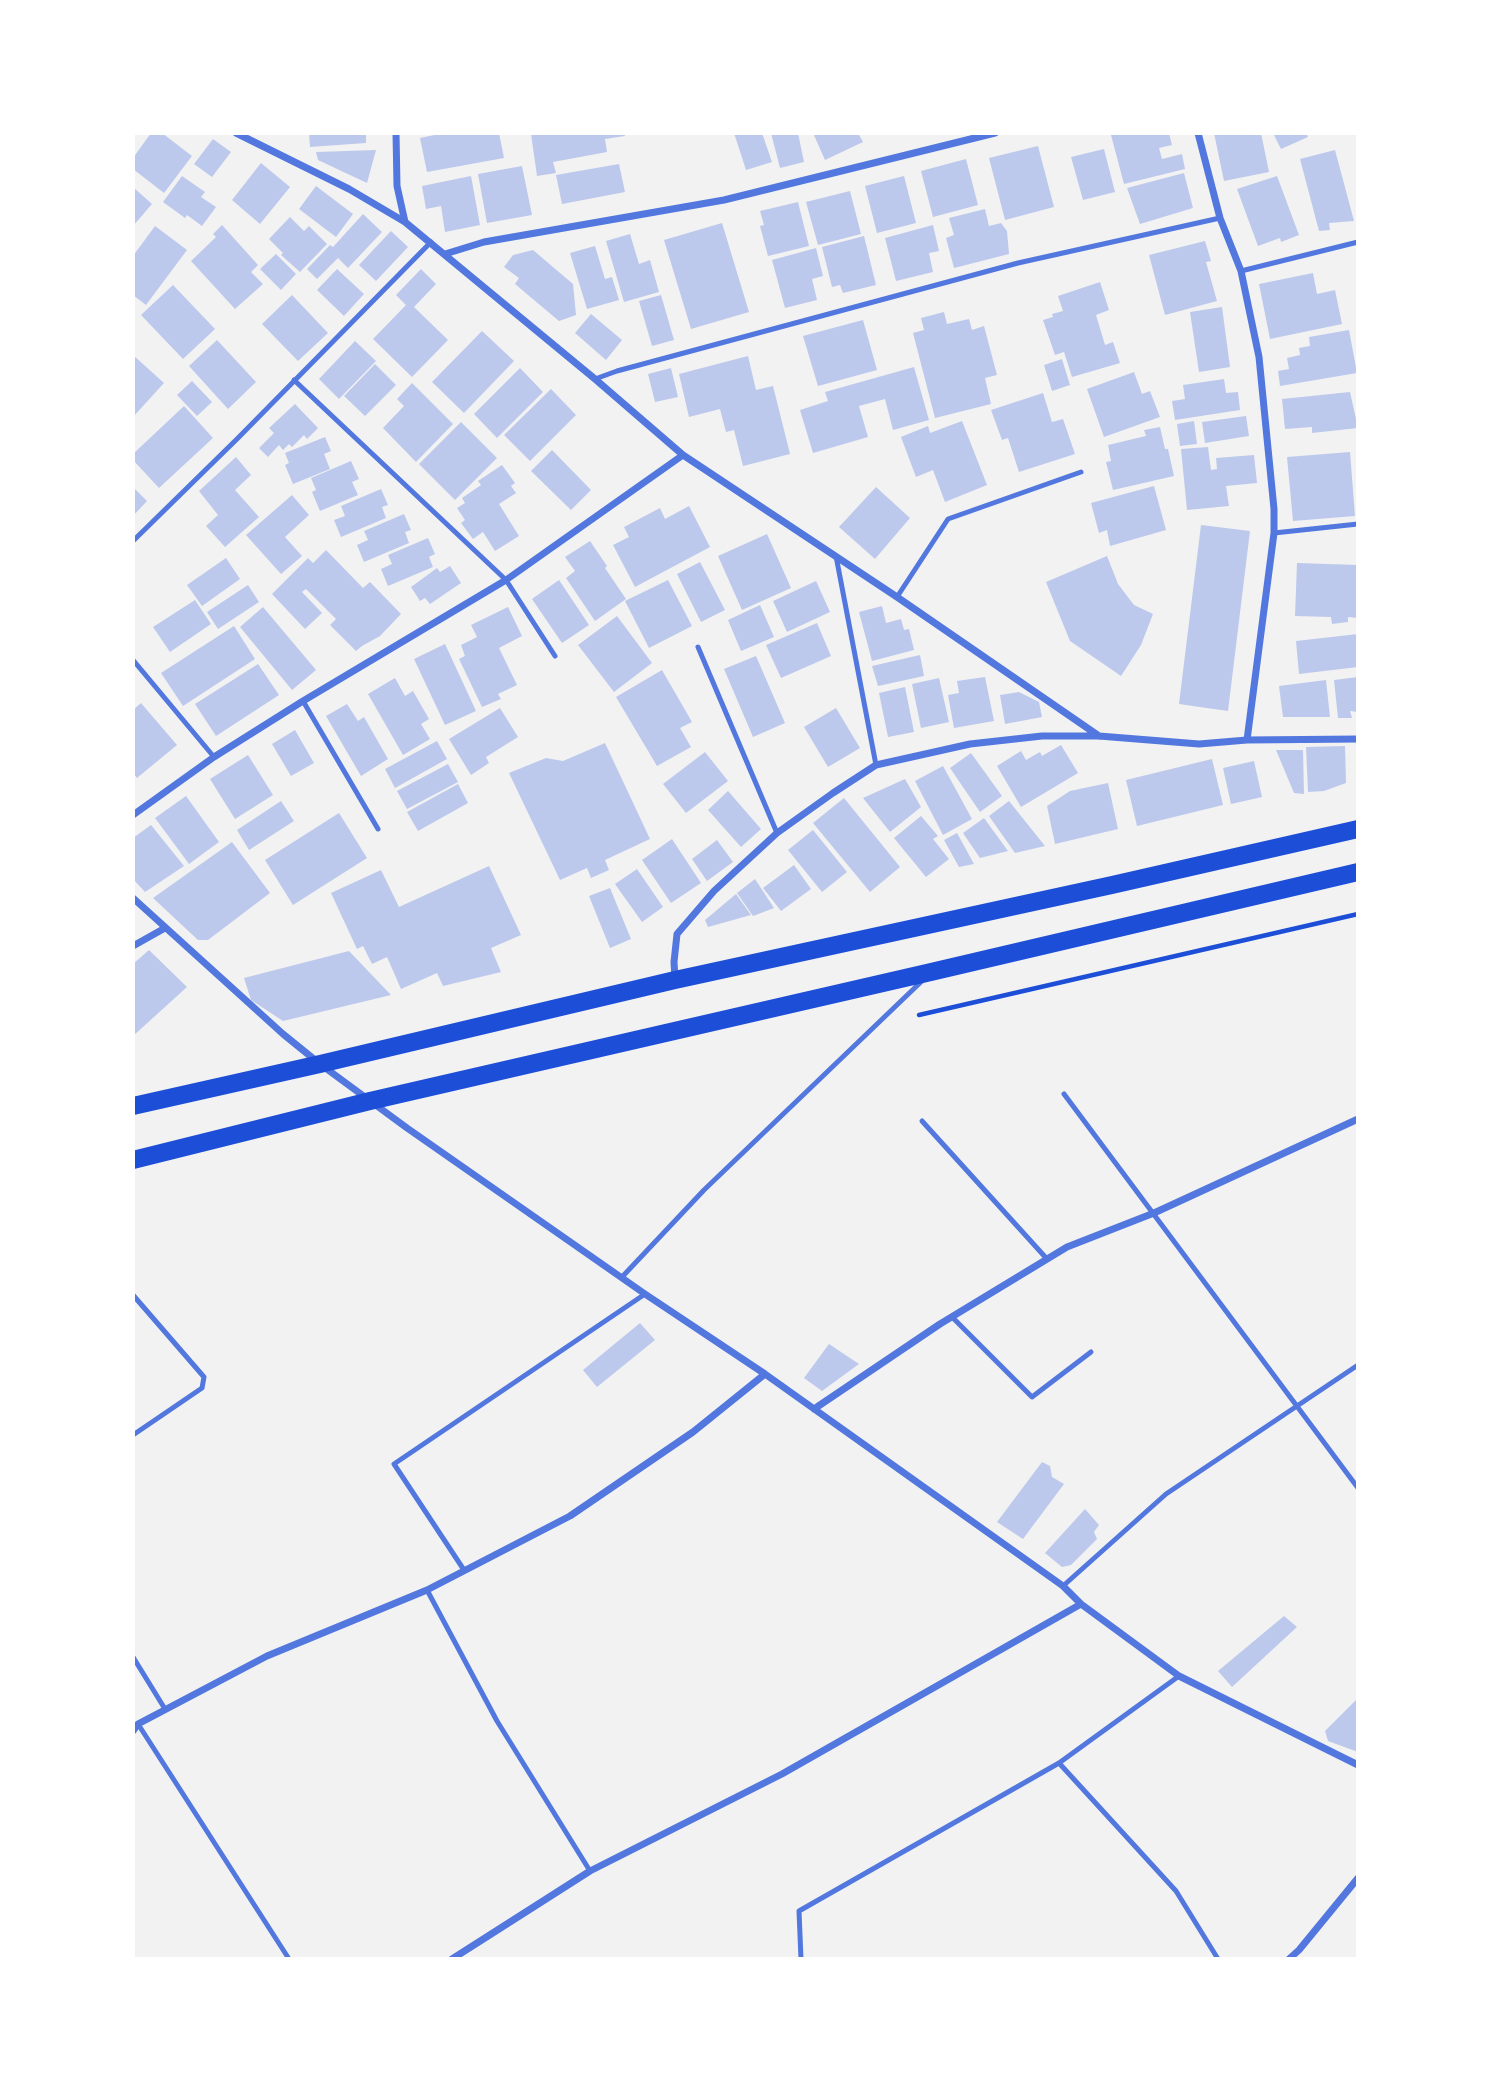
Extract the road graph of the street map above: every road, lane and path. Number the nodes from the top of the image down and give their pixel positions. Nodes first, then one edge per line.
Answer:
1 (236, 133) edge
2 (396, 133) edge
3 (995, 133) edge
4 (1198, 133) edge
5 (1220, 219) junction
6 (405, 222) junction
7 (430, 242) junction
8 (1358, 242) edge
9 (446, 254) junction
10 (1241, 271) junction
11 (596, 379) junction
12 (294, 380) junction
13 (683, 455) junction
14 (1082, 472) dead end
15 (1358, 524) edge
16 (1273, 533) junction
17 (133, 541) edge
18 (836, 556) junction
19 (506, 580) junction
20 (897, 597) junction
21 (698, 647) dead end
22 (555, 656) dead end
23 (133, 660) edge
24 (303, 701) junction
25 (1100, 736) junction
26 (1358, 739) edge
27 (1247, 740) junction
28 (214, 757) junction
29 (876, 765) junction
30 (133, 815) edge
31 (378, 829) dead end
32 (1358, 829) edge
33 (777, 833) junction
34 (1358, 872) edge
35 (133, 898) edge
36 (1358, 914) edge
37 (165, 928) junction
38 (133, 946) edge
39 (931, 972) junction
40 (675, 980) junction
41 (876, 1025) junction
42 (320, 1064) junction
43 (1064, 1094) dead end
44 (370, 1101) junction
45 (133, 1106) edge
46 (1358, 1119) edge
47 (922, 1121) dead end
48 (133, 1160) edge
49 (1154, 1213) junction
50 (1047, 1259) junction
51 (622, 1277) junction
52 (645, 1294) junction
53 (133, 1295) edge
54 (952, 1317) junction
55 (1091, 1352) dead end
56 (1358, 1365) edge
57 (765, 1374) junction
58 (1295, 1406) junction
59 (814, 1409) junction
60 (133, 1435) edge
61 (1358, 1488) edge
62 (464, 1570) junction
63 (1063, 1586) junction
64 (427, 1590) junction
65 (1081, 1604) junction
66 (133, 1657) edge
67 (1179, 1676) junction
68 (165, 1709) junction
69 (138, 1724) junction
70 (133, 1731) edge
71 (1059, 1763) junction
72 (1358, 1765) edge
73 (590, 1871) junction
74 (1358, 1878) edge
75 (289, 1959) edge
76 (452, 1959) edge
77 (801, 1959) edge
78 (1218, 1959) edge
79 (1289, 1959) edge

1 - 6 street
2 - 6 street
3 - 9 street
4 - 5 street
5 - 10 street
5 - 11 lane
6 - 7 street
7 - 9 street
7 - 12 lane
8 - 10 lane
9 - 11 street
10 - 16 street
11 - 13 street
12 - 17 lane
12 - 19 lane
13 - 18 street
13 - 19 street
14 - 20 lane
15 - 16 lane
16 - 27 street
18 - 20 street
18 - 29 lane
19 - 22 lane
19 - 24 street
20 - 25 street
21 - 33 lane
23 - 28 lane
24 - 28 street
24 - 31 lane
25 - 27 street
25 - 29 street
26 - 27 street
28 - 30 street
29 - 33 street
32 - 40 main road
33 - 40 street
34 - 39 main road
35 - 37 street
36 - 41 path
37 - 38 street
37 - 42 street
39 - 41 lane
39 - 44 main road
40 - 42 main road
41 - 51 lane
42 - 44 street
42 - 45 main road
43 - 49 lane
44 - 48 main road
44 - 51 street
46 - 49 street
47 - 50 lane
49 - 50 street
49 - 58 lane
50 - 54 street
51 - 52 street
52 - 57 street
52 - 62 lane
53 - 60 lane
54 - 55 lane
54 - 59 street
56 - 58 lane
57 - 59 street
57 - 62 street
58 - 61 lane
58 - 63 lane
59 - 63 street
62 - 64 street
63 - 65 street
64 - 68 street
64 - 73 lane
65 - 67 street
65 - 73 street
66 - 68 lane
67 - 71 lane
67 - 72 street
68 - 69 street
69 - 70 street
69 - 75 lane
71 - 77 lane
71 - 78 lane
73 - 76 street
74 - 79 street

